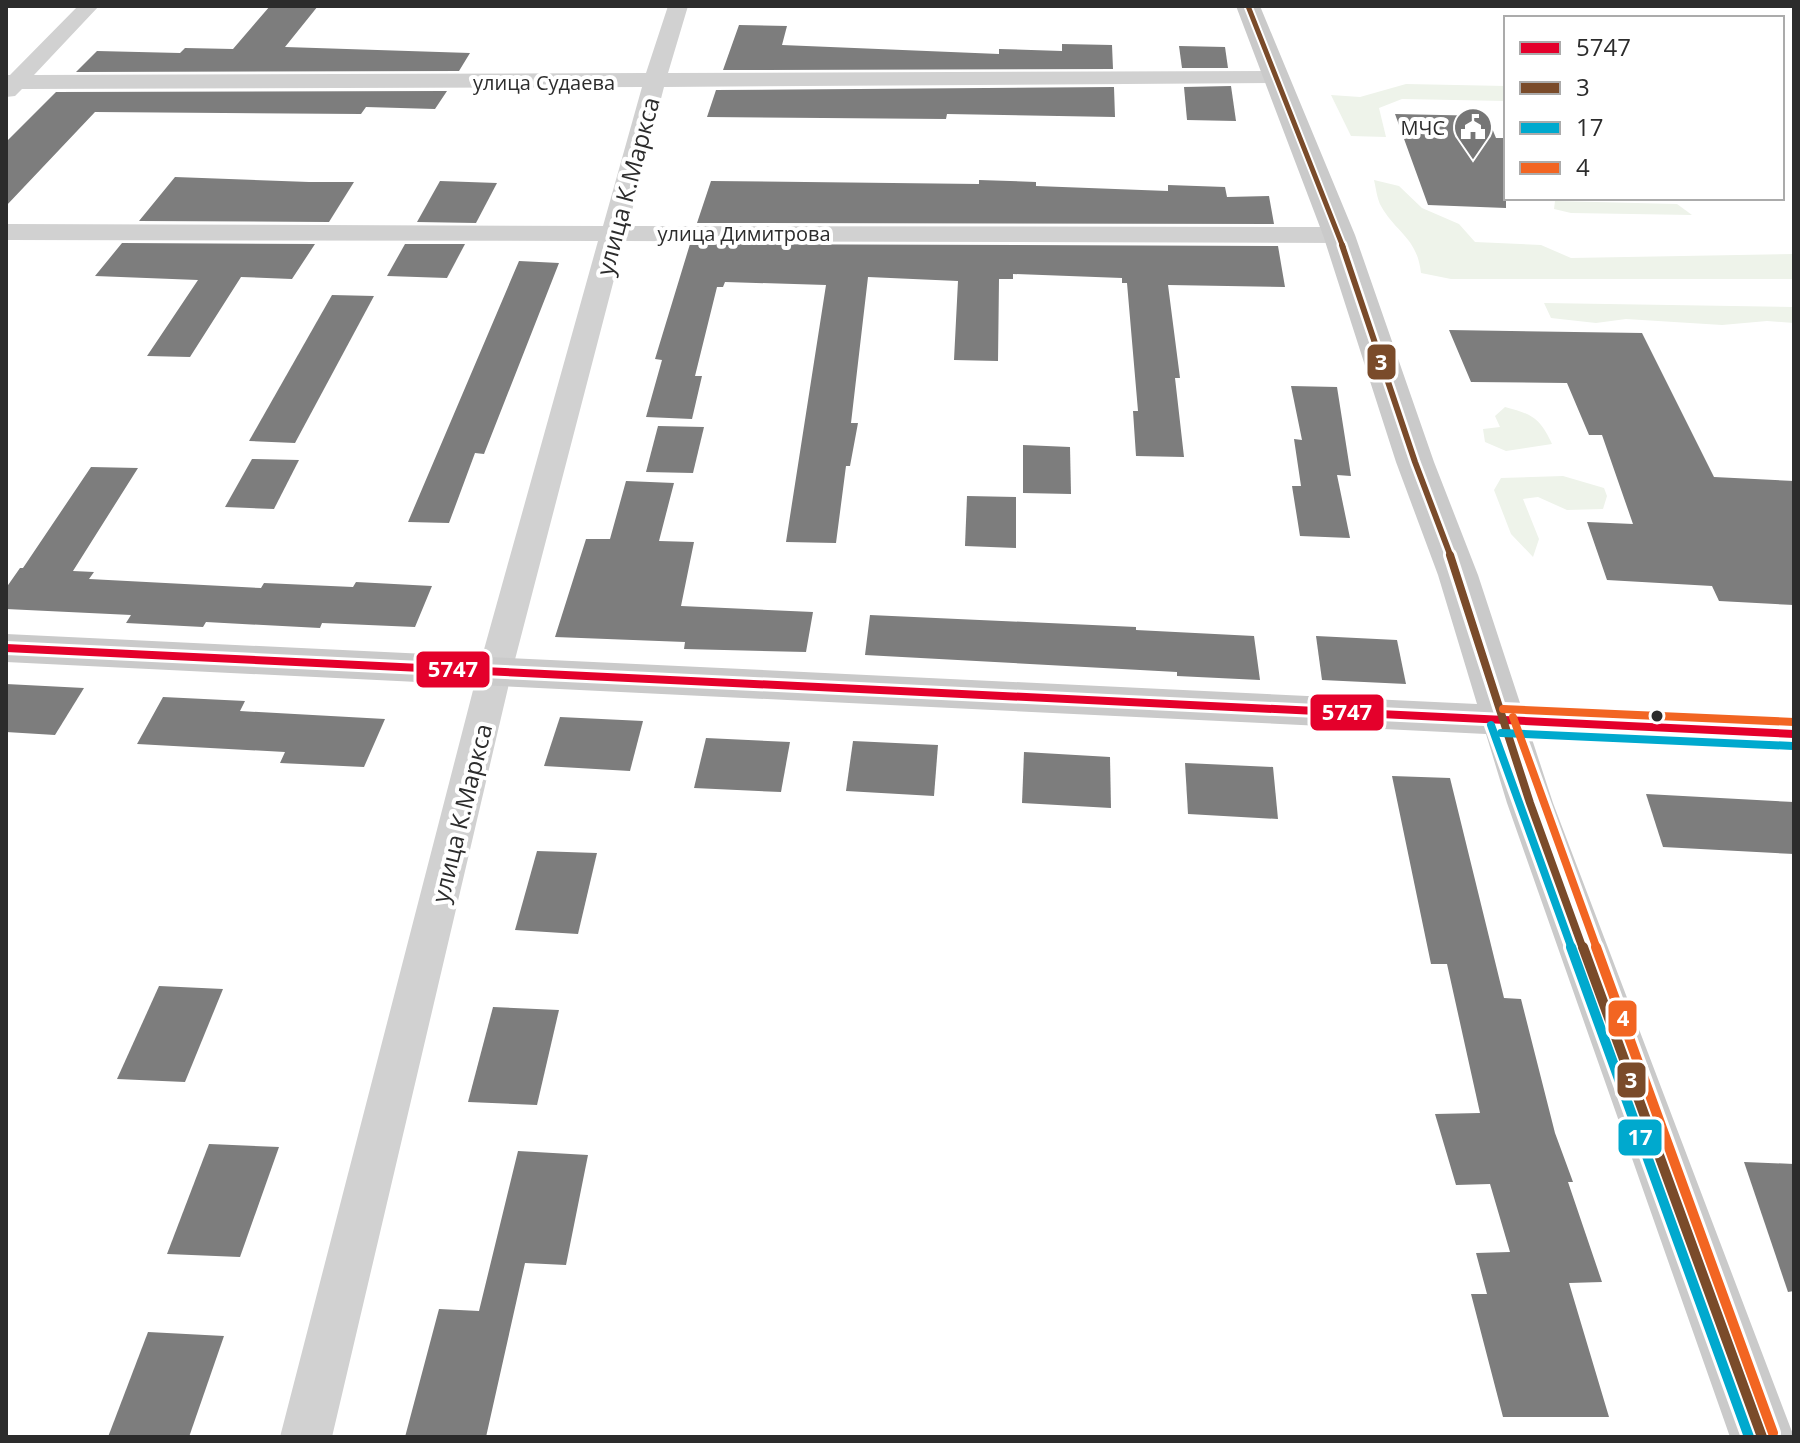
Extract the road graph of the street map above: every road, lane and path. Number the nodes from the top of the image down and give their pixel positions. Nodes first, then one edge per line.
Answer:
1 (89, 6) edge
2 (678, 6) edge
3 (1248, 6) edge
4 (1274, 78) junction
5 (654, 82) junction
6 (9, 85) edge
7 (6, 232) edge
8 (615, 232) junction
9 (1339, 235) junction
10 (6, 648) edge
11 (495, 671) junction
12 (1502, 721) junction
13 (1794, 734) edge
14 (306, 1437) edge
15 (1762, 1437) edge

1 - 6 street
2 - 5 street, улица К.Маркса
3 - 4 street
4 - 5 street, улица Судаева
4 - 9 street
5 - 6 street, улица Судаева
5 - 8 street, улица К.Маркса
7 - 8 street, улица Димитрова
8 - 9 street, улица Димитрова
8 - 11 street, улица К.Маркса
9 - 12 street
10 - 11 street
11 - 12 street
11 - 14 street, улица К.Маркса
12 - 13 street
12 - 15 street

